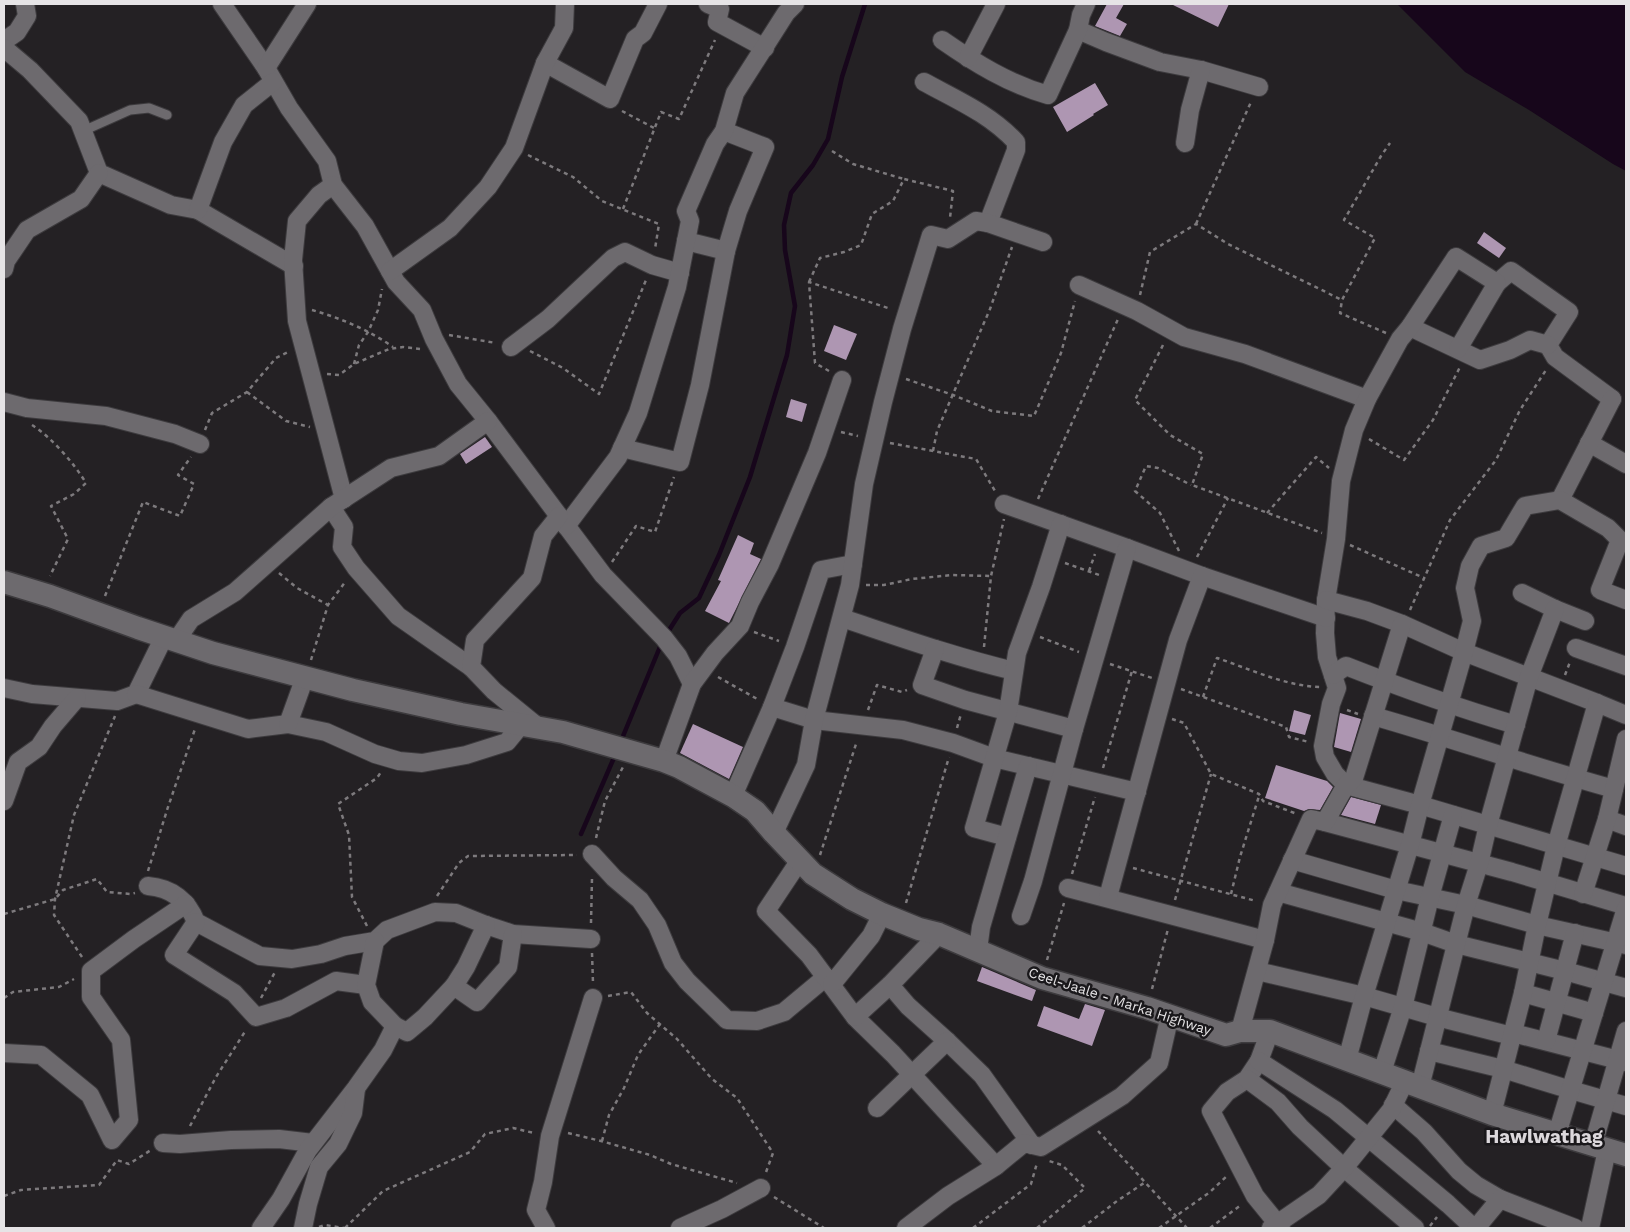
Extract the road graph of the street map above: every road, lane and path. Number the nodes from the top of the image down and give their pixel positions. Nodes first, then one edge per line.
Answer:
1 (25, 4) edge
2 (222, 4) edge
3 (307, 4) edge
4 (565, 4) edge
5 (658, 4) edge
6 (708, 4) edge
7 (795, 4) edge
8 (996, 4) edge
9 (1086, 4) edge
10 (721, 24) junction
11 (1078, 30) junction
12 (942, 40) dead end
13 (4, 41) edge
14 (4, 48) edge
15 (765, 48) junction
16 (968, 58) junction
17 (545, 63) junction
18 (1201, 70) junction
19 (269, 75) junction
20 (924, 82) dead end
21 (1259, 87) joint
22 (610, 99) junction
23 (167, 115) dead end
24 (654, 128) junction
25 (83, 131) junction
26 (724, 131) junction
27 (1390, 143) dead end
28 (1185, 144) dead end
29 (832, 151) dead end
30 (99, 173) junction
31 (904, 179) junction
32 (334, 185) junction
33 (624, 209) dead end
34 (198, 210) junction
35 (988, 223) junction
36 (1196, 224) junction
37 (1017, 234) junction
38 (948, 239) junction
39 (686, 241) junction
40 (1043, 242) dead end
41 (726, 251) junction
42 (294, 266) junction
43 (4, 269) edge
44 (680, 273) junction
45 (393, 276) junction
46 (809, 282) junction
47 (1497, 283) junction
48 (1079, 286) joint
49 (1342, 300) junction
50 (296, 302) junction
51 (1131, 308) junction
52 (906, 314) junction
53 (1171, 330) junction
54 (368, 332) junction
55 (1404, 333) junction
56 (303, 345) junction
57 (511, 347) dead end
58 (394, 348) junction
59 (1552, 351) junction
60 (440, 352) junction
61 (1462, 352) junction
62 (354, 364) junction
63 (311, 373) junction
64 (890, 374) junction
65 (842, 380) joint
66 (247, 392) junction
67 (954, 395) junction
68 (1619, 397) edge
69 (1367, 399) junction
70 (4, 402) edge
71 (28, 408) junction
72 (488, 421) junction
73 (825, 428) junction
74 (1354, 430) junction
75 (326, 431) junction
76 (874, 440) junction
77 (1589, 443) junction
78 (200, 444) junction
79 (622, 448) junction
80 (933, 451) junction
81 (680, 462) junction
82 (1626, 464) edge
83 (1342, 478) junction
84 (1192, 485) junction
85 (1228, 498) junction
86 (1560, 500) junction
87 (338, 503) junction
88 (1006, 505) junction
89 (1267, 513) junction
90 (1031, 514) junction
91 (562, 521) junction
92 (1061, 524) junction
93 (1336, 538) junction
94 (1127, 548) junction
95 (1051, 558) junction
96 (267, 564) junction
97 (853, 564) junction
98 (356, 568) junction
99 (1196, 574) junction
100 (603, 575) junction
101 (991, 576) junction
102 (1424, 578) junction
103 (4, 582) edge
104 (1118, 582) junction
105 (850, 585) junction
106 (42, 593) junction
107 (1522, 593) dead end
108 (1326, 600) junction
109 (1626, 600) edge
110 (328, 605) junction
111 (1555, 610) junction
112 (99, 613) junction
113 (842, 618) junction
114 (1326, 618) junction
115 (1585, 621) dead end
116 (1402, 624) junction
117 (170, 639) junction
118 (1576, 648) dead end
119 (934, 649) junction
120 (1464, 652) junction
121 (982, 664) junction
122 (1626, 666) edge
123 (471, 667) junction
124 (703, 669) junction
125 (1014, 671) junction
126 (1132, 671) dead end
127 (305, 677) junction
128 (1529, 677) junction
129 (1384, 681) junction
130 (1335, 682) junction
131 (692, 684) junction
132 (922, 685) junction
133 (4, 688) edge
134 (129, 697) junction
135 (1203, 697) dead end
136 (77, 698) junction
137 (965, 700) junction
138 (1597, 703) junction
139 (1331, 704) junction
140 (1450, 705) junction
141 (772, 707) junction
142 (1008, 712) junction
143 (200, 714) junction
144 (1159, 715) junction
145 (1626, 715) edge
146 (1373, 718) junction
147 (814, 720) junction
148 (288, 724) junction
149 (863, 725) junction
150 (530, 726) junction
151 (1516, 726) junction
152 (1074, 729) junction
153 (1440, 735) junction
154 (1626, 739) edge
155 (953, 743) junction
156 (622, 748) junction
157 (390, 758) junction
158 (994, 758) junction
159 (1507, 758) junction
160 (1623, 760) edge
161 (664, 761) junction
162 (1028, 766) junction
163 (1211, 774) junction
164 (1062, 775) junction
165 (1576, 779) junction
166 (1099, 783) junction
167 (1346, 785) junction
168 (1614, 789) junction
169 (1137, 792) junction
170 (1259, 794) junction
171 (733, 796) junction
172 (4, 801) edge
173 (1420, 804) junction
174 (1453, 815) junction
175 (1607, 819) junction
176 (1318, 820) junction
177 (1488, 825) junction
178 (1626, 826) edge
179 (774, 833) junction
180 (1007, 837) junction
181 (1410, 845) junction
182 (1556, 846) junction
183 (592, 854) junction
184 (1442, 854) junction
185 (1594, 857) junction
186 (1292, 860) junction
187 (1117, 864) junction
188 (1479, 864) junction
189 (1626, 866) edge
190 (807, 867) junction
191 (1180, 880) junction
192 (1547, 884) junction
193 (148, 886) junction
194 (1068, 888) junction
195 (1396, 890) junction
196 (1231, 894) junction
197 (1583, 894) junction
198 (1108, 897) junction
199 (1430, 897) junction
200 (55, 899) junction
201 (1275, 899) junction
202 (186, 904) junction
203 (1466, 905) junction
204 (1626, 907) edge
205 (4, 914) edge
206 (424, 916) junction
207 (1022, 916) dead end
208 (1172, 916) junction
209 (891, 918) junction
210 (196, 922) junction
211 (1386, 923) junction
212 (486, 925) junction
213 (1537, 925) junction
214 (1422, 932) junction
215 (513, 934) junction
216 (939, 934) junction
217 (1575, 934) junction
218 (591, 939) junction
219 (1265, 940) junction
220 (375, 941) junction
221 (1456, 944) junction
222 (1621, 944) edge
223 (978, 950) junction
224 (283, 958) junction
225 (1529, 963) junction
226 (91, 971) junction
227 (1257, 971) junction
228 (1565, 971) junction
229 (1042, 978) junction
230 (829, 980) junction
231 (1604, 981) junction
232 (366, 985) junction
233 (890, 985) junction
234 (454, 986) junction
235 (1626, 988) edge
236 (1523, 993) junction
237 (1364, 996) junction
238 (4, 998) edge
239 (593, 998) junction
240 (1556, 1002) junction
241 (1403, 1007) junction
242 (1147, 1008) junction
243 (1594, 1013) junction
244 (1170, 1015) junction
245 (256, 1017) junction
246 (856, 1017) junction
247 (1437, 1017) junction
248 (660, 1024) junction
249 (395, 1026) junction
250 (1240, 1031) junction
251 (1626, 1031) edge
252 (1270, 1032) junction
253 (1512, 1034) junction
254 (947, 1041) junction
255 (1546, 1041) junction
256 (1429, 1051) junction
257 (1583, 1051) junction
258 (4, 1053) edge
259 (1347, 1060) junction
260 (1622, 1061) edge
261 (1259, 1062) junction
262 (1504, 1069) junction
263 (1382, 1072) junction
264 (910, 1075) junction
265 (1247, 1079) junction
266 (1413, 1084) junction
267 (356, 1088) junction
268 (1571, 1090) junction
269 (1606, 1100) junction
270 (1393, 1105) junction
271 (1626, 1106) edge
272 (877, 1108) dead end
273 (1492, 1114) junction
274 (1088, 1118) junction
275 (551, 1133) junction
276 (1557, 1134) junction
277 (1369, 1137) junction
278 (602, 1141) junction
279 (313, 1143) junction
280 (171, 1144) junction
281 (1037, 1150) junction
282 (1609, 1150) edge
283 (1239, 1164) junction
284 (996, 1166) junction
285 (1344, 1168) junction
286 (1144, 1183) junction
287 (761, 1188) junction
288 (4, 1196) edge
289 (1255, 1196) junction
290 (1500, 1199) junction
291 (1175, 1216) junction
292 (1277, 1227) edge
293 (261, 1228) edge
294 (303, 1228) edge
295 (315, 1228) edge
296 (344, 1228) edge
297 (546, 1228) edge
298 (680, 1228) edge
299 (824, 1228) edge
300 (906, 1228) edge
301 (973, 1228) edge
302 (1037, 1228) edge
303 (1082, 1228) edge
304 (1159, 1228) edge
305 (1186, 1228) edge
306 (1210, 1228) edge
307 (1415, 1228) edge
308 (1475, 1228) edge
309 (1575, 1228) edge
310 (1590, 1228) edge

1 - 13 street
2 - 19 street
3 - 19 street
4 - 17 street
5 - 22 street
6 - 10 street
7 - 15 street
8 - 16 street
9 - 11 street
10 - 15 street
10 - 24 path
11 - 16 street
11 - 18 street
12 - 16 street
14 - 25 street
15 - 26 street
17 - 22 street
17 - 45 street
18 - 21 street
18 - 28 street
19 - 32 street
19 - 34 street
20 - 35 street
21 - 36 path
22 - 24 path
23 - 25 lane
24 - 33 path
25 - 30 street
26 - 39 street
26 - 41 street
27 - 49 path
29 - 31 path
30 - 34 street
30 - 43 street
31 - 38 path
31 - 46 path
32 - 42 street
32 - 45 street
34 - 42 street
35 - 37 street
35 - 38 street
36 - 49 path
36 - 51 path
37 - 40 street
37 - 67 path
38 - 52 street
39 - 41 street
39 - 44 street
41 - 81 street
42 - 50 street
44 - 57 street
44 - 79 street
45 - 54 path
45 - 60 street
46 - 52 path
46 - 65 path
47 - 55 street
47 - 59 street
47 - 61 street
48 - 51 street
48 - 67 path
49 - 55 path
50 - 54 path
50 - 56 street
51 - 53 street
51 - 90 path
52 - 64 street
53 - 69 street
53 - 84 path
54 - 58 path
54 - 62 path
55 - 61 street
55 - 69 street
56 - 63 street
56 - 66 path
58 - 60 path
58 - 62 path
59 - 61 street
59 - 68 street
59 - 102 path
60 - 72 street
61 - 74 path
62 - 63 path
63 - 75 street
64 - 67 path
64 - 76 street
65 - 73 street
66 - 75 path
66 - 78 path
67 - 80 path
68 - 77 street
69 - 74 street
70 - 71 street
71 - 78 street
71 - 106 path
72 - 87 street
72 - 91 street
73 - 76 path
73 - 124 street
74 - 83 street
75 - 87 street
76 - 80 path
76 - 97 street
77 - 82 street
77 - 86 street
78 - 112 path
79 - 81 street
79 - 91 street
80 - 88 path
81 - 100 path
83 - 89 path
83 - 93 street
84 - 85 path
84 - 99 path
85 - 89 path
85 - 99 path
86 - 109 street
86 - 120 street
87 - 96 street
87 - 98 street
88 - 90 street
88 - 101 path
89 - 93 path
90 - 92 street
91 - 100 street
91 - 123 street
92 - 94 street
92 - 95 street
93 - 102 path
93 - 108 street
94 - 99 street
94 - 104 street
95 - 104 path
95 - 125 street
96 - 110 path
96 - 117 street
97 - 105 street
97 - 141 street
98 - 110 path
98 - 123 street
99 - 114 street
99 - 144 street
100 - 131 street
101 - 105 path
101 - 121 path
102 - 116 path
103 - 106 street, Ceel-Jaale - Marka Highway
104 - 152 street
105 - 113 street
106 - 112 street, Ceel-Jaale - Marka Highway
107 - 111 street
108 - 114 street
108 - 116 street
110 - 127 path
111 - 115 street
111 - 128 street
112 - 117 street, Ceel-Jaale - Marka Highway
113 - 119 street
113 - 147 street
114 - 130 street
116 - 120 street
116 - 129 street
117 - 127 street, Ceel-Jaale - Marka Highway
117 - 134 street
118 - 122 street
119 - 121 street
119 - 132 street
120 - 128 street
120 - 140 street
121 - 125 street
123 - 150 street
124 - 131 street
124 - 141 path
125 - 142 street
126 - 166 path
127 - 148 street
127 - 150 street, Ceel-Jaale - Marka Highway
128 - 138 street
128 - 151 street
129 - 130 street
129 - 140 street
129 - 146 street
130 - 135 path
130 - 139 street
131 - 161 street
132 - 137 street
132 - 149 path
133 - 136 street
134 - 136 street
134 - 143 street
134 - 200 path
136 - 172 street
137 - 142 street
137 - 155 path
138 - 145 street
138 - 165 street
139 - 146 path
139 - 167 street
140 - 151 street
140 - 153 street
141 - 147 street
141 - 171 street
142 - 152 street
142 - 158 street
143 - 148 street
143 - 193 path
144 - 163 path
144 - 169 street
146 - 153 street
146 - 167 street
147 - 149 street
147 - 179 street
148 - 157 street
149 - 155 street
149 - 190 path
150 - 156 street, Ceel-Jaale - Marka Highway
150 - 157 street
151 - 159 street
152 - 164 street
153 - 159 street
153 - 173 street
154 - 160 street
155 - 158 street
155 - 209 path
156 - 161 street, Ceel-Jaale - Marka Highway
156 - 183 path
157 - 220 path
158 - 162 street
158 - 180 street
159 - 165 street
159 - 177 street
160 - 168 street
161 - 171 street, Ceel-Jaale - Marka Highway
162 - 164 street
162 - 180 street
163 - 170 path
163 - 191 path
164 - 166 street
164 - 207 street
165 - 168 street
165 - 182 street
166 - 169 street
166 - 194 path
167 - 173 street
167 - 176 street
168 - 175 street
169 - 187 street
170 - 176 path
170 - 196 path
171 - 179 street, Ceel-Jaale - Marka Highway
173 - 174 street
173 - 181 street
174 - 177 street
174 - 184 street
175 - 178 street
175 - 185 street
176 - 181 street
176 - 186 street
177 - 182 street
177 - 188 street
179 - 190 street, Ceel-Jaale - Marka Highway
180 - 223 street
181 - 184 street
181 - 195 street
182 - 185 street
182 - 192 street
183 - 206 path
183 - 218 path
183 - 230 street
184 - 188 street
184 - 199 street
185 - 189 street
185 - 197 street
186 - 195 street
186 - 201 street
187 - 191 path
187 - 198 street
188 - 192 street
188 - 203 street
190 - 209 street, Ceel-Jaale - Marka Highway
190 - 230 street
191 - 196 path
191 - 208 path
192 - 197 street
192 - 213 street
193 - 200 path
193 - 202 street
194 - 198 street
194 - 229 path
195 - 199 street
195 - 211 street
196 - 201 path
197 - 204 street
198 - 208 street
199 - 203 street
199 - 214 street
200 - 205 path
200 - 226 path
201 - 211 street
201 - 219 street
202 - 210 street
202 - 226 street
203 - 213 street
203 - 221 street
204 - 222 street
206 - 212 street
206 - 220 street
208 - 219 street
208 - 242 path
209 - 216 street, Ceel-Jaale - Marka Highway
209 - 230 street
210 - 224 street
210 - 245 street
211 - 214 street
211 - 237 street
212 - 215 street
212 - 234 street
213 - 217 street
213 - 225 street
214 - 221 street
214 - 241 street
215 - 218 street
215 - 234 street
216 - 223 street, Ceel-Jaale - Marka Highway
216 - 233 street
217 - 222 street
217 - 228 street
218 - 239 path
219 - 227 street
220 - 224 street
220 - 232 street
221 - 225 street
221 - 247 street
222 - 231 street
223 - 229 street, Ceel-Jaale - Marka Highway
224 - 245 path
225 - 228 street
225 - 236 street
226 - 238 path
226 - 258 street
227 - 237 street
227 - 250 street
228 - 231 street
228 - 240 street
229 - 242 street, Ceel-Jaale - Marka Highway
230 - 246 street
231 - 235 street
231 - 243 street
232 - 245 street
232 - 249 street
233 - 246 street
233 - 254 street
234 - 249 street
236 - 240 street
236 - 253 street
237 - 241 street
237 - 259 street
239 - 248 path
239 - 275 street
240 - 243 street
240 - 255 street
241 - 247 street
241 - 263 street
242 - 244 street, Ceel-Jaale - Marka Highway
243 - 257 street
244 - 250 street, Ceel-Jaale - Marka Highway
244 - 274 street
245 - 280 path
246 - 264 street
247 - 253 street
247 - 256 street
248 - 278 path
248 - 287 path
249 - 267 street
250 - 252 street, Ceel-Jaale - Marka Highway
251 - 260 street
252 - 259 street, Ceel-Jaale - Marka Highway
252 - 261 street
253 - 255 street
253 - 262 street
254 - 264 street
254 - 281 street
255 - 257 street
256 - 262 street
256 - 266 street
257 - 260 street
257 - 268 street
259 - 263 street, Ceel-Jaale - Marka Highway
260 - 269 street
261 - 265 street
261 - 277 street
262 - 268 street
262 - 273 street
263 - 266 street, Ceel-Jaale - Marka Highway
264 - 272 street
264 - 284 street
265 - 283 street
265 - 285 street
266 - 270 street
266 - 273 street, Ceel-Jaale - Marka Highway
267 - 279 street
267 - 294 street
268 - 269 street
268 - 276 street
269 - 271 street
269 - 282 street
270 - 277 street
270 - 290 street
273 - 276 street, Ceel-Jaale - Marka Highway
274 - 281 street
274 - 286 path
275 - 278 path
275 - 296 path
275 - 297 street
276 - 282 street, Ceel-Jaale - Marka Highway
277 - 285 street
277 - 308 street
278 - 287 path
279 - 280 street
279 - 293 street
280 - 288 path
281 - 284 street
281 - 301 path
281 - 302 path
282 - 310 street
283 - 289 street
283 - 291 path
284 - 300 street
285 - 292 street
285 - 307 street
286 - 291 path
286 - 303 path
287 - 298 street
287 - 299 path
289 - 292 street
289 - 306 path
290 - 308 street
290 - 309 street
291 - 304 path
291 - 305 path
295 - 296 path

